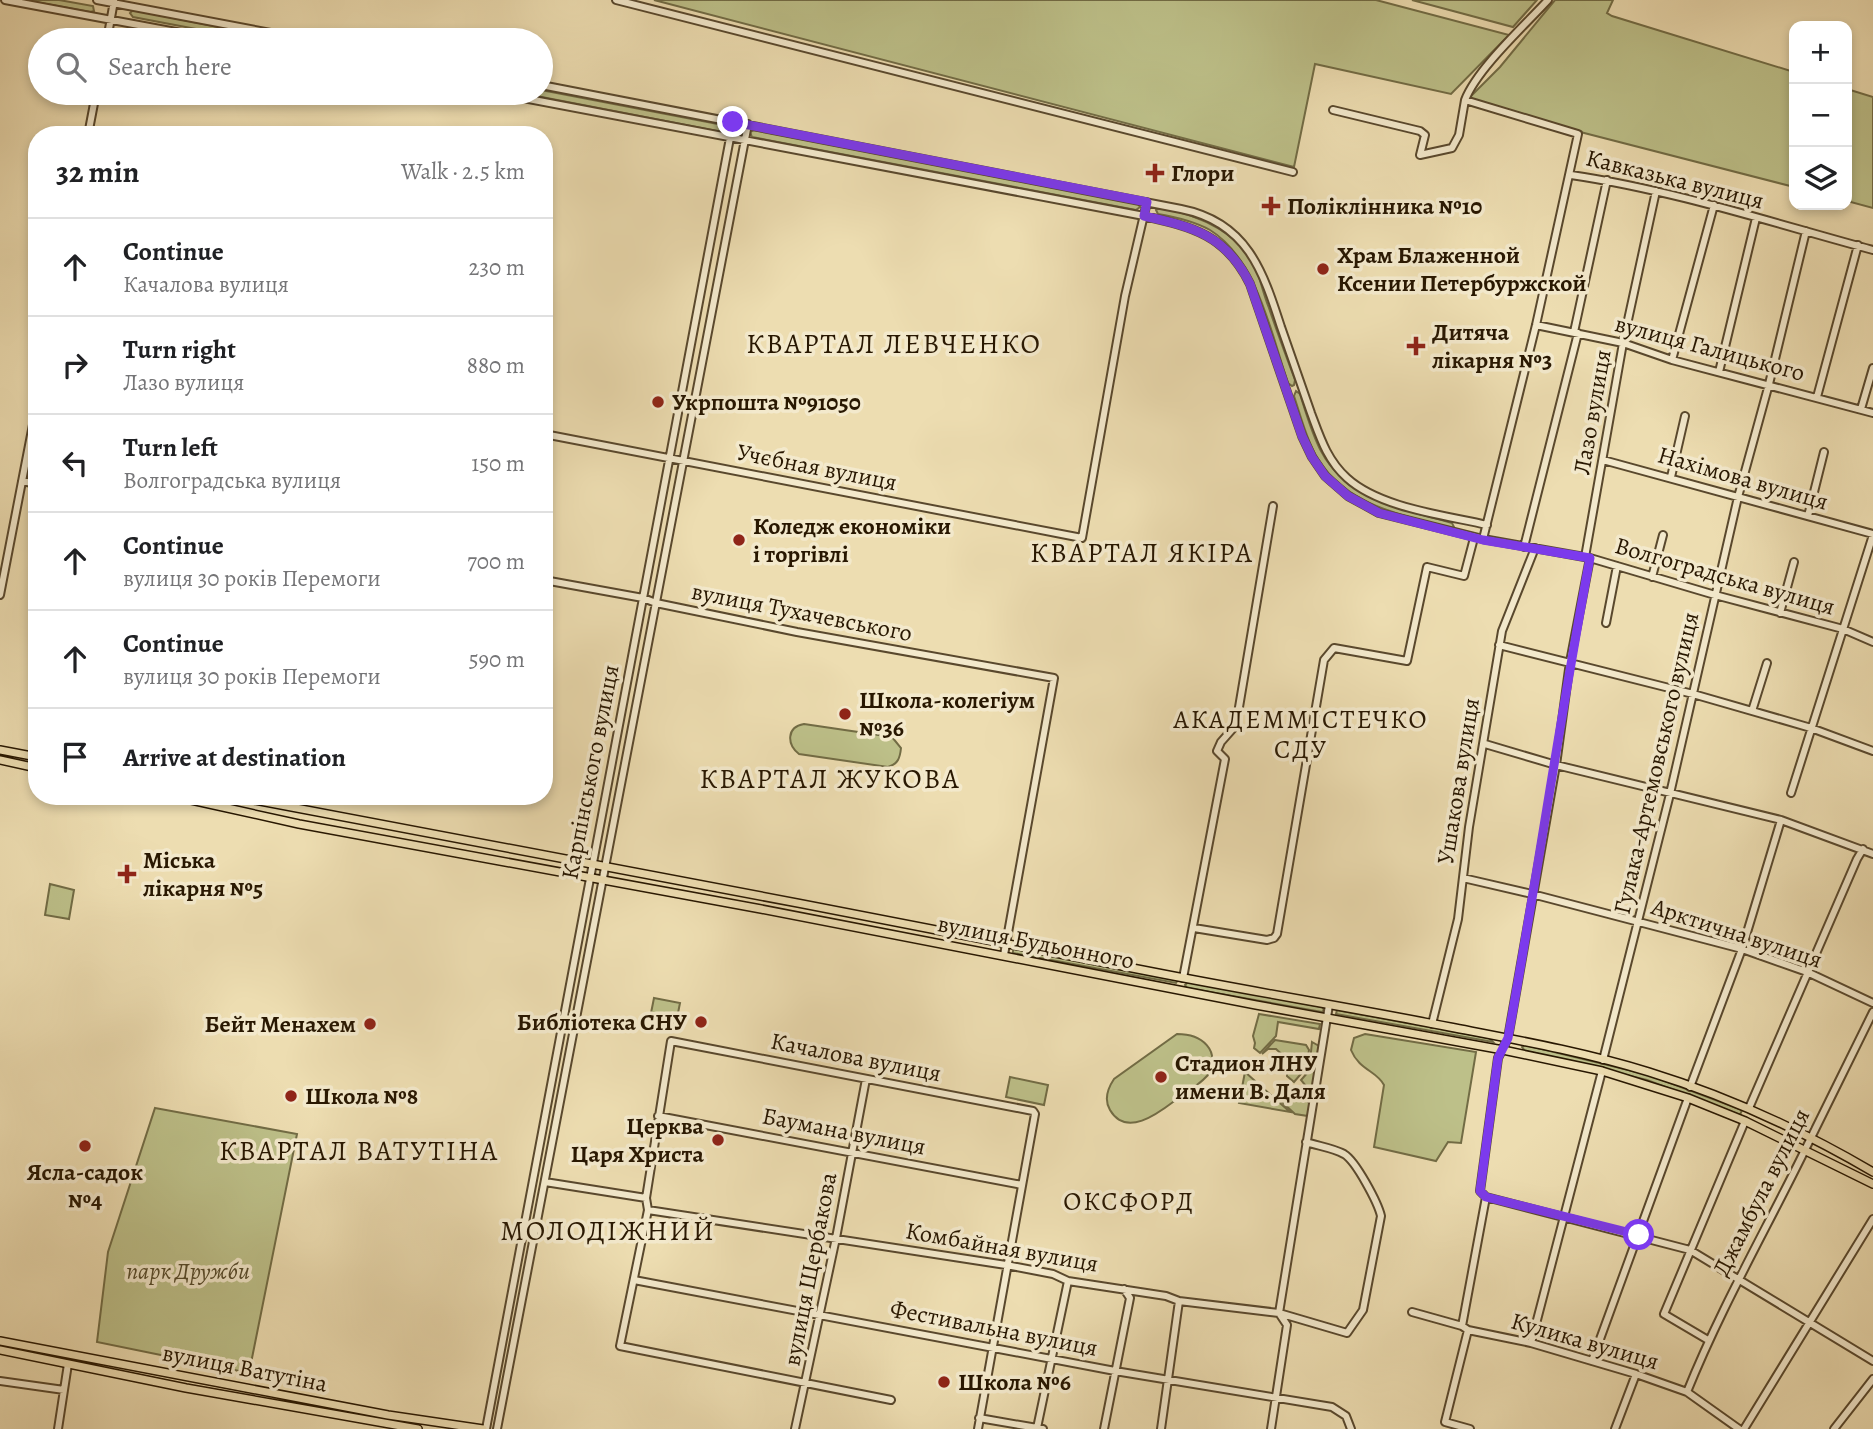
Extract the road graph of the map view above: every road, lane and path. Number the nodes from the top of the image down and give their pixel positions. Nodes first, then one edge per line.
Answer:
1 (5, 0) edge
2 (97, 0) edge
3 (616, 0) edge
4 (1548, 0) edge
5 (114, 1) edge
6 (110, 20) junction
7 (109, 28) edge
8 (154, 28) edge
9 (248, 28) edge
10 (553, 87) edge
11 (1465, 100) junction
12 (553, 104) edge
13 (94, 105) edge
14 (1333, 110) dead end
15 (733, 122) junction
16 (748, 124) junction
17 (90, 126) edge
18 (730, 137) junction
19 (745, 140) junction
20 (1293, 172) dead end
21 (1571, 175) junction
22 (1607, 180) junction
23 (1656, 191) junction
24 (1147, 202) junction
25 (1714, 205) junction
26 (1144, 216) junction
27 (1756, 218) junction
28 (1807, 231) junction
29 (1858, 246) junction
30 (1873, 250) edge
31 (1536, 325) junction
32 (1576, 332) junction
33 (1623, 343) junction
34 (1672, 359) junction
35 (1873, 368) edge
36 (1718, 372) junction
37 (1769, 384) junction
38 (1817, 397) junction
39 (1861, 409) junction
40 (1873, 413) edge
41 (1685, 416) dead end
42 (553, 436) edge
43 (28, 450) edge
44 (1824, 452) dead end
45 (669, 459) junction
46 (1603, 460) junction
47 (683, 461) junction
48 (1671, 477) junction
49 (22, 481) junction
50 (28, 482) edge
51 (1738, 497) junction
52 (1273, 506) dead end
53 (1808, 516) junction
54 (1487, 525) junction
55 (1663, 535) dead end
56 (1873, 535) edge
57 (1475, 538) junction
58 (1483, 540) junction
59 (1524, 547) junction
60 (1535, 548) junction
61 (1587, 557) junction
62 (1794, 562) dead end
63 (1617, 566) junction
64 (1652, 577) junction
65 (553, 582) edge
66 (0, 595) edge
67 (1715, 595) junction
68 (643, 598) junction
69 (656, 603) junction
70 (1780, 613) junction
71 (1606, 623) dead end
72 (1843, 629) junction
73 (1873, 642) edge
74 (1499, 645) junction
75 (1570, 662) junction
76 (1767, 663) dead end
77 (1693, 694) junction
78 (1752, 711) junction
79 (1811, 728) junction
80 (1485, 744) junction
81 (0, 750) edge
82 (1873, 751) edge
83 (28, 755) edge
84 (0, 760) edge
85 (1556, 765) junction
86 (28, 766) edge
87 (1670, 793) junction
88 (1791, 793) dead end
89 (214, 805) edge
90 (281, 805) edge
91 (1781, 820) junction
92 (1863, 849) junction
93 (1873, 854) edge
94 (593, 863) junction
95 (605, 865) junction
96 (590, 877) junction
97 (1463, 878) junction
98 (603, 880) junction
99 (1532, 894) junction
100 (1639, 921) junction
101 (1194, 928) junction
102 (1006, 944) junction
103 (1742, 949) junction
104 (1004, 955) junction
105 (1807, 972) junction
106 (1183, 978) junction
107 (1180, 990) junction
108 (1873, 1003) edge
109 (1329, 1005) junction
110 (1873, 1012) edge
111 (1326, 1017) junction
112 (1432, 1024) junction
113 (1508, 1038) junction
114 (1503, 1050) junction
115 (1603, 1060) junction
116 (1602, 1071) junction
117 (866, 1080) junction
118 (1690, 1087) junction
119 (1688, 1098) junction
120 (1749, 1108) junction
121 (658, 1116) junction
122 (1745, 1121) junction
123 (1811, 1139) junction
124 (1306, 1142) junction
125 (1806, 1149) junction
126 (852, 1152) junction
127 (1873, 1172) edge
128 (544, 1182) junction
129 (1873, 1184) edge
130 (1022, 1185) junction
131 (1486, 1197) junction
132 (646, 1198) junction
133 (648, 1210) junction
134 (1563, 1216) junction
135 (1873, 1219) edge
136 (1639, 1235) junction
137 (836, 1238) junction
138 (1690, 1250) junction
139 (1006, 1265) junction
140 (1737, 1279) junction
141 (634, 1280) junction
142 (1068, 1281) junction
143 (1124, 1289) junction
144 (1179, 1301) junction
145 (1412, 1312) dead end
146 (1279, 1313) junction
147 (820, 1314) junction
148 (1809, 1321) junction
149 (1465, 1328) junction
150 (1708, 1340) junction
151 (0, 1341) edge
152 (1531, 1343) junction
153 (991, 1348) junction
154 (0, 1350) edge
155 (1052, 1359) junction
156 (1592, 1361) junction
157 (1873, 1361) edge
158 (68, 1364) junction
159 (1115, 1371) junction
160 (1636, 1374) junction
161 (1168, 1379) junction
162 (1873, 1379) edge
163 (0, 1381) edge
164 (807, 1383) junction
165 (64, 1390) junction
166 (1687, 1391) junction
167 (1276, 1398) junction
168 (891, 1400) dead end
169 (387, 1415) junction
170 (979, 1418) junction
171 (381, 1426) edge
172 (1040, 1428) edge
173 (58, 1429) edge
174 (418, 1429) edge
175 (485, 1429) edge
176 (497, 1429) edge
177 (796, 1429) edge
178 (978, 1429) edge
179 (1104, 1429) edge
180 (1161, 1429) edge
181 (1271, 1429) edge
182 (1351, 1429) edge
183 (1470, 1429) edge
184 (1615, 1429) edge
185 (1742, 1429) edge
186 (1834, 1429) edge

1 - 6 street
2 - 5 street
3 - 20 street
4 - 11 street
5 - 6 street
5 - 9 street
6 - 7 street
6 - 8 street
10 - 15 street
11 - 14 street
11 - 21 street, Кавказька вулиця
12 - 18 street, Волгоградська вулиця
13 - 17 street
15 - 16 street
15 - 18 street, Карпінського вулиця
16 - 19 street, Карпінського вулиця
16 - 24 street
18 - 19 street, Волгоградська вулиця
18 - 45 street, Карпінського вулиця
19 - 26 street, Волгоградська вулиця
19 - 47 street, Карпінського вулиця
21 - 22 street, Кавказька вулиця
21 - 31 street
22 - 23 street, Кавказька вулиця
22 - 32 street
23 - 25 street, Кавказька вулиця
23 - 33 street, Лазо вулиця
24 - 26 street
24 - 54 street
25 - 27 street, Кавказька вулиця
25 - 34 street
26 - 47 street, Учєбная вулиця
26 - 57 street, Волгоградська вулиця
27 - 28 street, Кавказька вулиця
27 - 36 street
28 - 29 street, Кавказька вулиця
28 - 37 street, Гулака-Артемовського вулиця
29 - 30 street, Кавказька вулиця
29 - 38 street
31 - 32 street, вулиця Галицького
31 - 54 street
32 - 33 street, вулиця Галицького
32 - 59 street
33 - 34 street, вулиця Галицького
33 - 46 street, Лазо вулиця
34 - 36 street, вулиця Галицького
35 - 39 street
36 - 37 street, вулиця Галицького
37 - 38 street, вулиця Галицького
37 - 51 street, Гулака-Артемовського вулиця
38 - 39 street, вулиця Галицького
39 - 40 street, вулиця Галицького
41 - 48 street
42 - 45 street, Учєбная вулиця
43 - 49 street
44 - 53 street
45 - 47 street, Учєбная вулиця
45 - 68 street, Карпінського вулиця
46 - 48 street, Нахімова вулиця
46 - 61 street, Лазо вулиця
47 - 69 street, Карпінського вулиця
48 - 51 street, Нахімова вулиця
49 - 50 street
49 - 66 street
51 - 53 street, Нахімова вулиця
51 - 67 street, Гулака-Артемовського вулиця
52 - 101 street
53 - 56 street, Нахімова вулиця
54 - 58 street
55 - 64 street
56 - 72 street
57 - 58 street, Волгоградська вулиця
57 - 101 street
58 - 59 street, Волгоградська вулиця
59 - 60 street, Волгоградська вулиця
60 - 61 street, Волгоградська вулиця
60 - 74 street, Ушакова вулиця
61 - 63 street, Волгоградська вулиця
61 - 75 street, Лазо вулиця
62 - 70 street
63 - 64 street, Волгоградська вулиця
63 - 71 street
64 - 67 street, Волгоградська вулиця
65 - 68 street, вулиця Тухачевського
67 - 70 street, Волгоградська вулиця
67 - 77 street, Гулака-Артемовського вулиця
68 - 69 street, вулиця Тухачевського
68 - 94 street, Карпінського вулиця
69 - 95 street, Карпінського вулиця
69 - 102 street, вулиця Тухачевського
70 - 72 street, Волгоградська вулиця
72 - 73 street, Волгоградська вулиця
72 - 79 street
74 - 75 street
74 - 80 street, Ушакова вулиця
75 - 77 street
75 - 85 street, Лазо вулиця
76 - 78 street
77 - 78 street
77 - 87 street, Гулака-Артемовського вулиця
78 - 79 street
79 - 82 street
79 - 88 street
80 - 85 street
80 - 97 street, Ушакова вулиця
81 - 83 main road
84 - 86 main road
85 - 87 street
85 - 99 street, Лазо вулиця
87 - 91 street
87 - 100 street, Гулака-Артемовського вулиця
89 - 96 main road, вулиця Будьонного
90 - 94 main road, вулиця Будьонного
91 - 92 street
91 - 103 street
92 - 93 street
92 - 105 street
94 - 95 main road, вулиця Будьонного
94 - 96 street, Карпінського вулиця
95 - 98 street, Карпінського вулиця
95 - 102 main road, вулиця Будьонного
96 - 98 main road, вулиця Будьонного
96 - 175 street, Карпінського вулиця
97 - 99 street, Арктична вулиця
97 - 112 street, Ушакова вулиця
98 - 104 main road, вулиця Будьонного
98 - 128 street, Карпінського вулиця
99 - 100 street, Арктична вулиця
99 - 113 street, Лазо вулиця
100 - 103 street, Арктична вулиця
100 - 115 street, Гулака-Артемовського вулиця
101 - 106 street
102 - 104 street
102 - 106 main road, вулиця Будьонного
103 - 105 street, Арктична вулиця
103 - 118 street
104 - 107 main road, вулиця Будьонного
105 - 108 street, Арктична вулиця
105 - 120 street
106 - 107 main road
106 - 109 main road, вулиця Будьонного
107 - 111 main road, вулиця Будьонного
109 - 111 street
109 - 112 main road, вулиця Будьонного
110 - 123 street, Джамбула вулиця
111 - 114 main road, вулиця Будьонного
111 - 124 street
112 - 113 main road, вулиця Будьонного
113 - 114 street, Лазо вулиця
113 - 115 main road, вулиця Будьонного
114 - 116 main road, вулиця Будьонного
114 - 131 street, Лазо вулиця
115 - 118 main road, вулиця Будьонного
116 - 119 main road, вулиця Будьонного
116 - 134 street
117 - 121 street, Качалова вулиця
117 - 126 street, вулиця Щербакова
117 - 130 street, Качалова вулиця
118 - 120 main road, вулиця Будьонного
119 - 122 main road, вулиця Будьонного
119 - 136 street
120 - 123 main road, вулиця Будьонного
121 - 126 street, Баумана вулиця
121 - 132 street
122 - 125 main road, вулиця Будьонного
122 - 138 street
123 - 125 street, Джамбула вулиця
123 - 127 main road, вулиця Будьонного
124 - 146 street
124 - 146 street, Комбайная вулиця
125 - 129 main road, вулиця Будьонного
125 - 140 street, Джамбула вулиця
126 - 130 street, Баумана вулиця
126 - 137 street, вулиця Щербакова
128 - 132 street
128 - 176 street, Карпінського вулиця
130 - 139 street
131 - 134 street
131 - 149 street, Лазо вулиця
132 - 133 street
133 - 137 street, Комбайная вулиця
133 - 141 street
134 - 136 street
134 - 152 street
135 - 148 street
136 - 138 street
136 - 156 street
137 - 139 street, Комбайная вулиця
137 - 147 street, вулиця Щербакова
138 - 140 street
138 - 150 street
139 - 142 street, Комбайная вулиця
139 - 153 street
140 - 148 street
140 - 150 street, Джамбула вулиця
141 - 147 street, Фестивальна вулиця
141 - 164 street
142 - 143 street, Комбайная вулиця
142 - 155 street
143 - 144 street, Комбайная вулиця
143 - 159 street
144 - 146 street, Комбайная вулиця
144 - 161 street
145 - 149 street, Кулика вулиця
146 - 167 street
147 - 153 street, Фестивальна вулиця
147 - 164 street, вулиця Щербакова
148 - 157 street
148 - 185 street
149 - 152 street, Кулика вулиця
149 - 183 street, Лазо вулиця
150 - 166 street, Джамбула вулиця
151 - 169 main road, вулиця Ватутіна
152 - 156 street, Кулика вулиця
153 - 155 street, Фестивальна вулиця
153 - 170 street
154 - 158 main road, вулиця Ватутіна
155 - 159 street, Фестивальна вулиця
155 - 172 street
156 - 160 street, Кулика вулиця
158 - 165 street
158 - 171 main road, вулиця Ватутіна
159 - 161 street, Фестивальна вулиця
159 - 179 street
160 - 166 street, Кулика вулиця
160 - 184 street
161 - 167 street, Фестивальна вулиця
161 - 180 street
162 - 186 street
163 - 165 street
164 - 168 street
164 - 177 street, вулиця Щербакова
165 - 173 street
166 - 185 street, Кулика вулиця
167 - 181 street
167 - 182 street, Фестивальна вулиця
169 - 171 street
169 - 175 main road, вулиця Ватутіна
170 - 172 street
170 - 178 street
171 - 174 main road, вулиця Ватутіна

